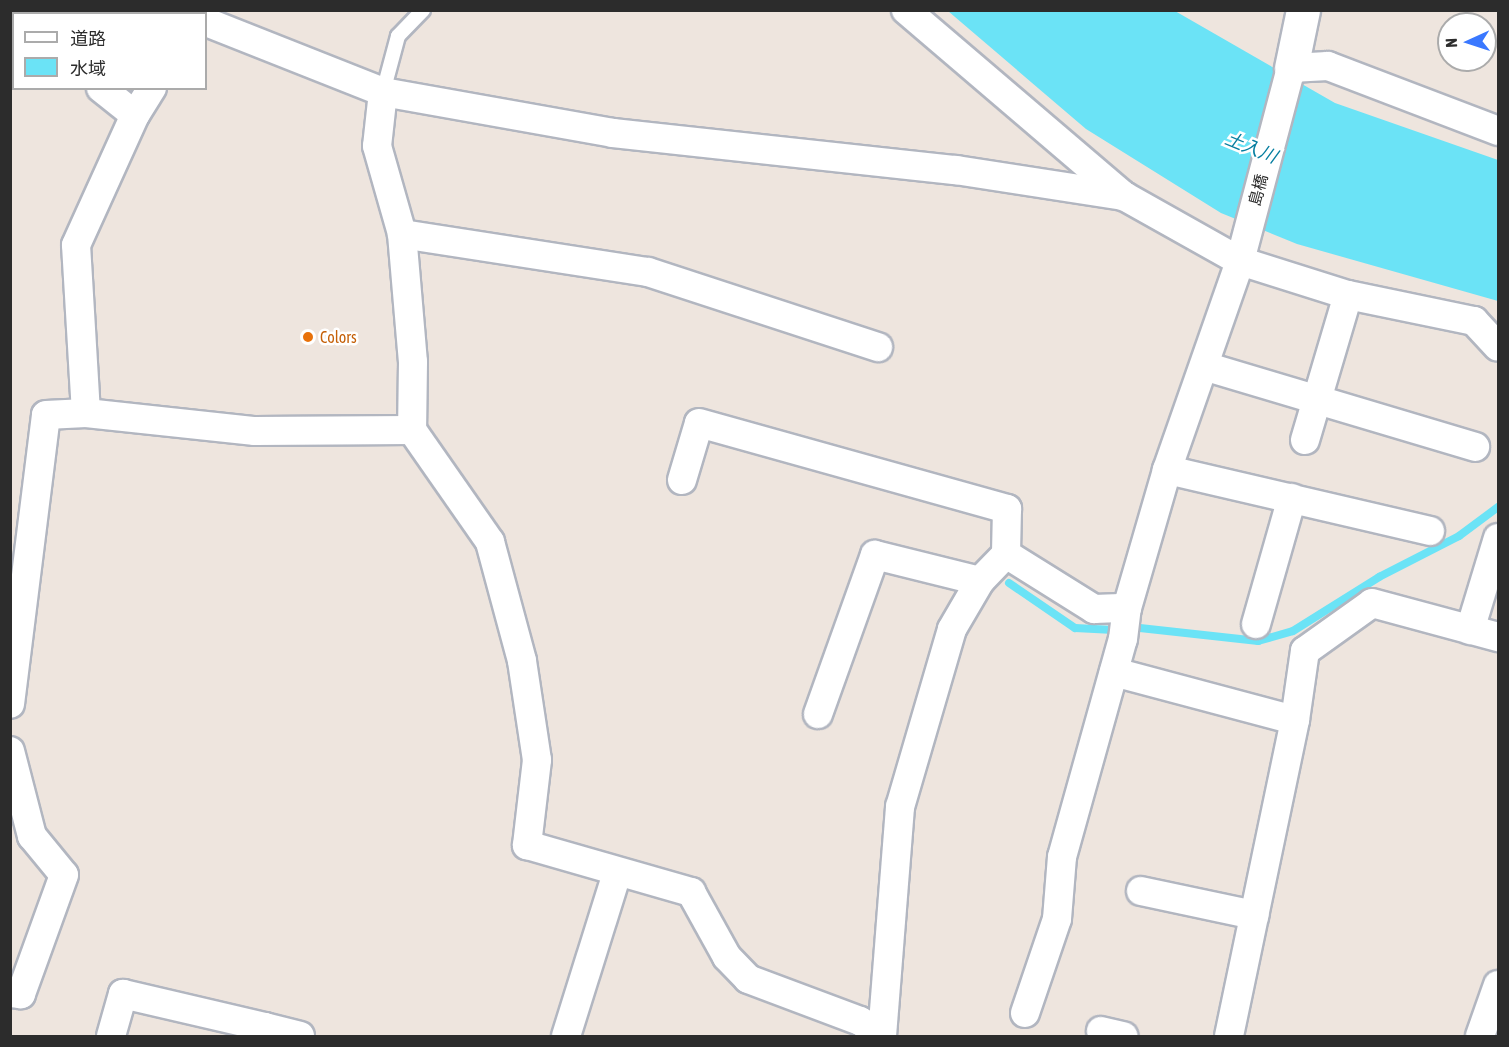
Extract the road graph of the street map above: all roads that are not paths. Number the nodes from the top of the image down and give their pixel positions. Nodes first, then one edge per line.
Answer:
1 (423, 10) edge
2 (906, 10) edge
3 (1303, 10) edge
4 (207, 22) edge
5 (1291, 68) junction
6 (104, 90) edge
7 (151, 90) edge
8 (383, 92) junction
9 (135, 115) junction
10 (1498, 132) edge
11 (1124, 196) junction
12 (402, 234) junction
13 (1242, 252) junction
14 (1348, 295) junction
15 (878, 347) dead end
16 (1498, 347) edge
17 (1204, 366) junction
18 (1317, 400) junction
19 (86, 413) junction
20 (412, 430) junction
21 (1305, 440) dead end
22 (1475, 447) dead end
23 (1167, 470) junction
24 (682, 480) dead end
25 (1292, 498) junction
26 (1430, 531) dead end
27 (1498, 538) edge
28 (1006, 554) junction
29 (980, 581) junction
30 (1127, 608) junction
31 (1256, 624) dead end
32 (1470, 630) junction
33 (1498, 638) edge
34 (1114, 672) junction
35 (10, 704) edge
36 (818, 714) dead end
37 (1294, 720) junction
38 (10, 751) edge
39 (617, 873) junction
40 (1141, 891) dead end
41 (1254, 915) junction
42 (1498, 985) edge
43 (10, 993) edge
44 (1025, 1012) dead end
45 (264, 1032) edge
46 (111, 1036) edge
47 (300, 1036) edge
48 (566, 1036) edge
49 (882, 1036) edge
50 (1229, 1036) edge
51 (1480, 1036) edge

1 - 8 lane
2 - 11 street
3 - 5 street
4 - 8 street
5 - 10 street
5 - 13 street, 島橋
6 - 9 street
7 - 9 street
8 - 11 street
8 - 12 street
9 - 19 street
11 - 13 street
12 - 15 street
12 - 20 street
13 - 14 street
13 - 17 street, 島橋
14 - 16 street
14 - 18 street
17 - 18 street
17 - 23 street, 島橋
18 - 21 street
18 - 22 street
19 - 20 street
19 - 35 street
20 - 39 street
23 - 25 street
23 - 30 street, 島橋
24 - 28 street
25 - 26 street
25 - 31 street
27 - 32 street
28 - 29 street
28 - 30 street
29 - 36 street
29 - 49 street
30 - 34 street, 島橋
32 - 33 street
32 - 37 street
34 - 37 street
34 - 44 street, 島橋
37 - 41 street
38 - 43 street
39 - 48 street
39 - 49 street
40 - 41 street
41 - 50 street
42 - 51 street
45 - 46 street
45 - 47 street

